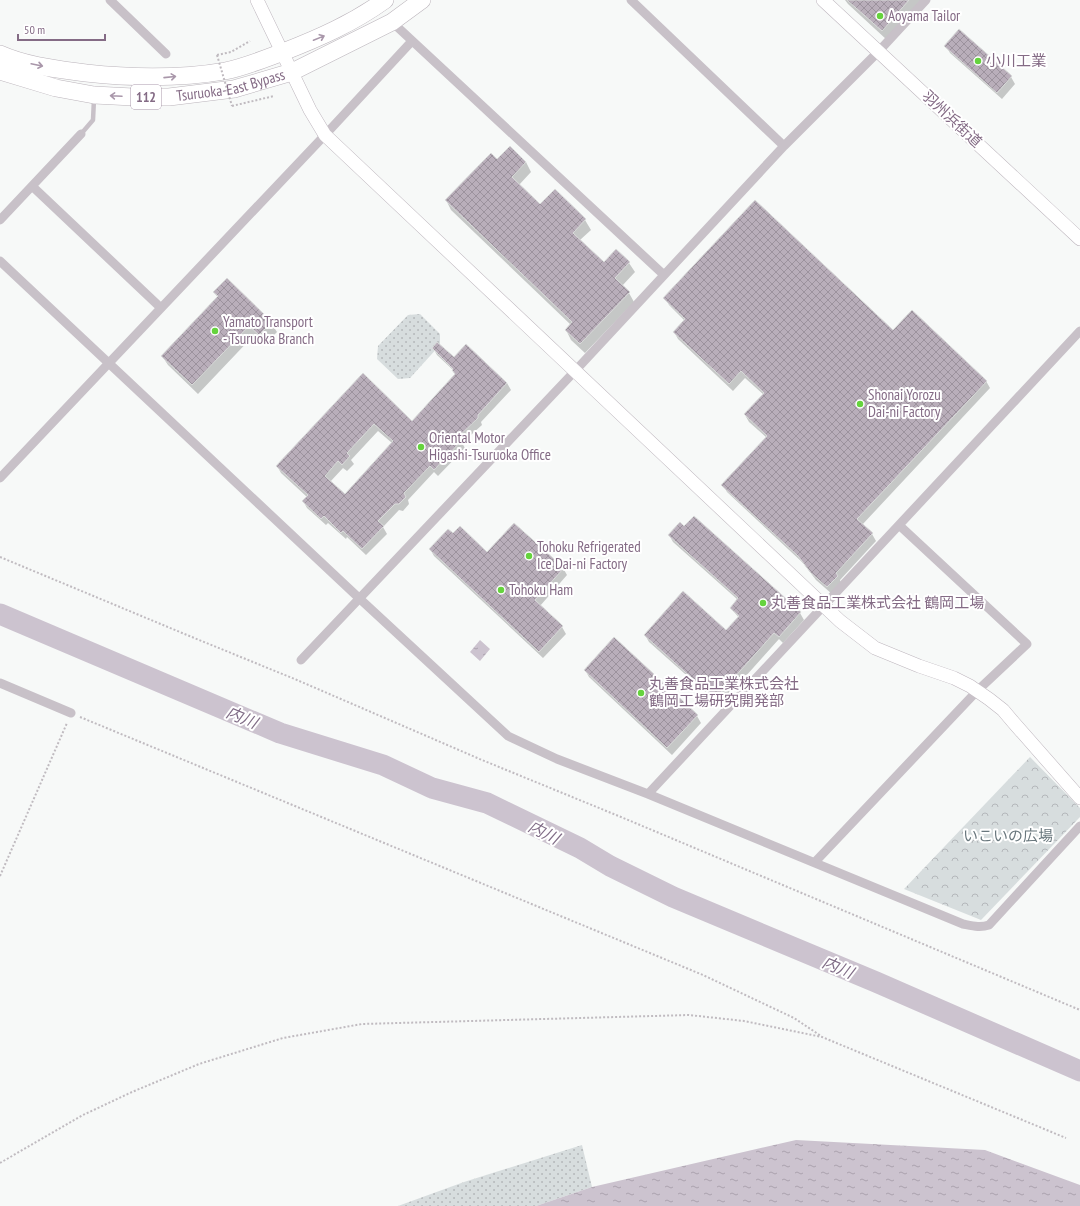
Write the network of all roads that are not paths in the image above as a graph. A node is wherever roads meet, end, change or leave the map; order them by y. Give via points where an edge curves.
1 (110, 0) edge
2 (257, 0) edge
3 (385, 0) edge
4 (422, 0) edge
5 (631, 0) edge
6 (823, 0) edge
7 (926, 0) edge
8 (392, 22) junction
9 (412, 41) junction
10 (878, 51) junction
11 (283, 52) junction
12 (0, 54) edge
13 (166, 54) dead end
14 (0, 71) edge
15 (292, 72) junction
16 (94, 95) junction
17 (82, 134) joint
18 (325, 135) junction
19 (784, 146) junction
20 (32, 186) junction
21 (0, 220) edge
22 (1080, 239) edge
23 (0, 261) edge
24 (664, 275) junction
25 (161, 308) junction
26 (1080, 331) edge
27 (108, 363) junction
28 (575, 371) junction
29 (0, 478) edge
30 (898, 525) junction
31 (360, 599) junction
32 (823, 605) junction
33 (301, 660) dead end
34 (0, 683) edge
35 (977, 691) junction
36 (71, 713) road end
37 (648, 794) junction
38 (1080, 798) edge
39 (1080, 826) edge
40 (815, 862) junction

1 - 13 street
2 - 11 street
11 -> 3 highway, Tsuruoka-East Bypass / 112 via 324,36
4 - 8 highway, Tsuruoka-East Bypass / 112
5 - 19 street
6 - 10 street, 羽州浜街道
7 - 10 street
8 - 9 street
8 - 15 highway, Tsuruoka-East Bypass / 112
9 - 18 street
9 - 24 street
10 - 19 street
10 - 22 street, 羽州浜街道
12 -> 11 highway, Tsuruoka-East Bypass / 112 via 58,69 103,75 163,77 225,71
11 - 15 street
14 - 16 highway, Tsuruoka-East Bypass / 112 via 56,88
15 -> 16 highway, Tsuruoka-East Bypass / 112 via 234,89 169,97
15 - 18 street
16 - 17 lane via 93,120
17 - 20 street
18 - 25 street
18 - 28 street
19 - 24 street
20 - 21 street
20 - 25 street
23 - 27 street
24 - 28 street
25 - 27 street
26 - 30 street
27 - 29 street
27 - 31 street
28 - 31 street
28 - 32 street
30 - 32 street
30 - 35 street via 1027,644
31 - 33 street
31 - 37 street via 508,736 557,759
32 - 35 street via 875,648 954,678
32 - 37 street
34 - 36 street
35 - 38 street via 1003,710
35 - 40 street
37 - 40 street
39 - 40 street via 989,925 983,927 963,924

